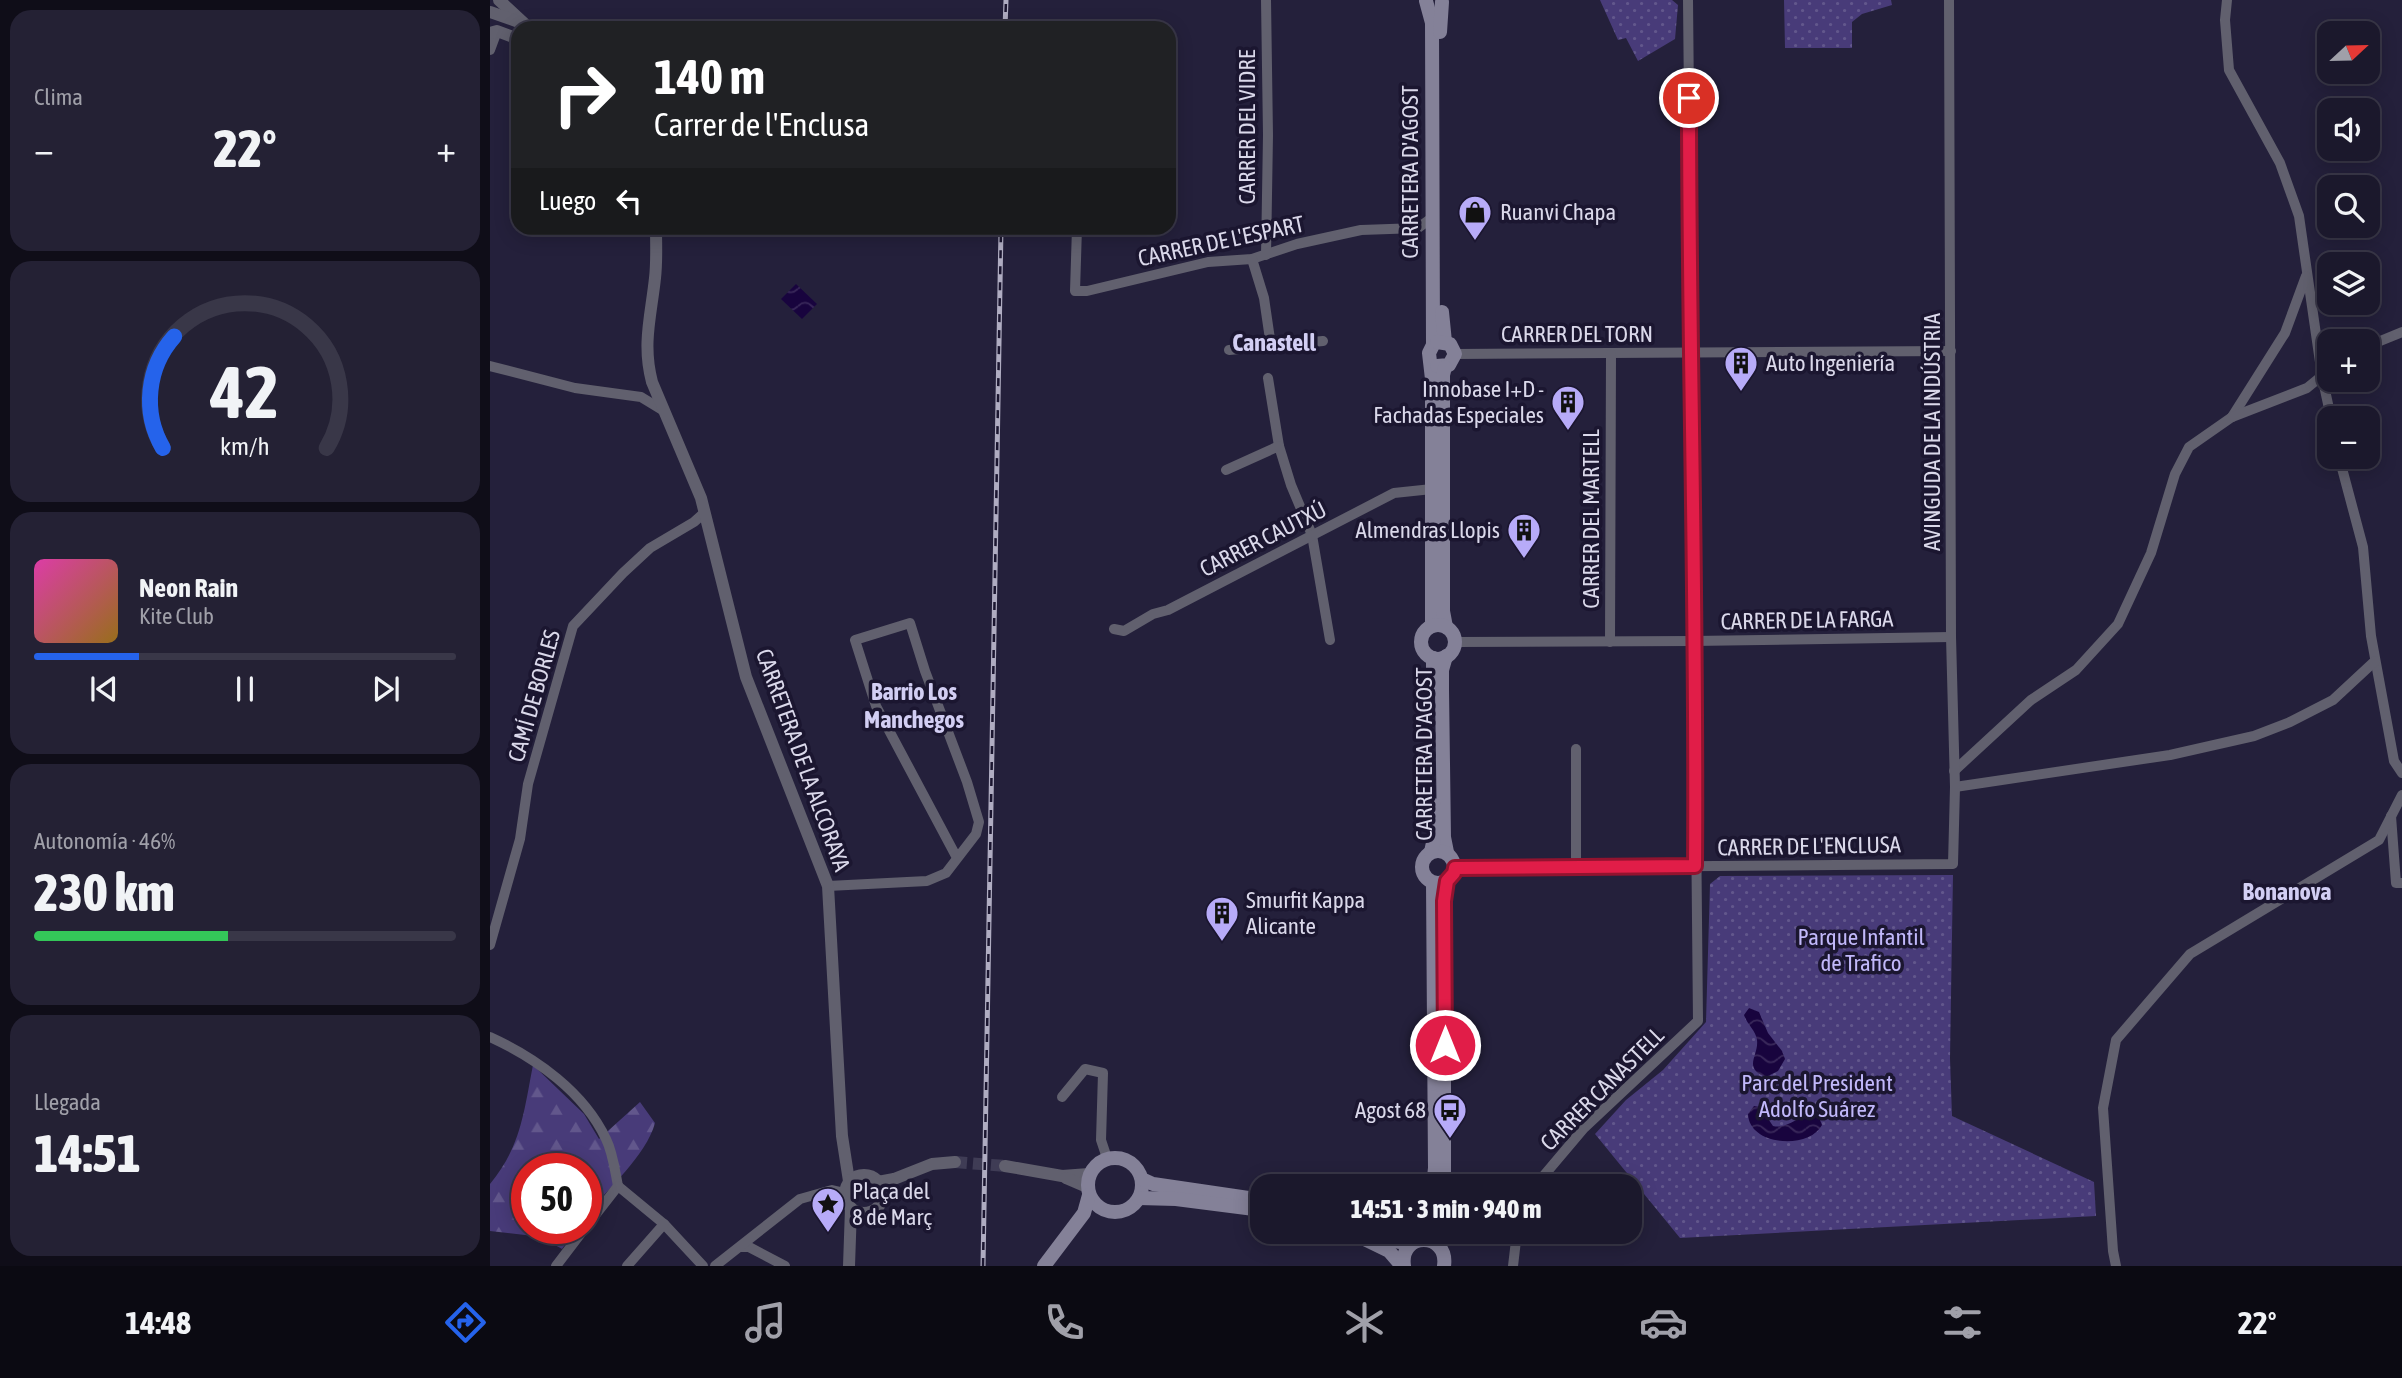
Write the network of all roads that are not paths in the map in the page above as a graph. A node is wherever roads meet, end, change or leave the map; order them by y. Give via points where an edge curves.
1 (499, 0) edge
2 (1266, 0) edge
3 (1426, 0) edge
4 (1689, 0) edge
5 (1949, 0) edge
6 (2227, 0) edge
7 (1444, 1) edge
8 (490, 12) edge
9 (512, 21) edge
10 (521, 21) edge
11 (494, 32) edge
12 (511, 37) edge
13 (490, 50) edge
14 (1433, 217) junction
15 (1418, 228) junction
16 (656, 235) edge
17 (1077, 235) edge
18 (1433, 240) junction
19 (1266, 255) junction
20 (1252, 259) junction
21 (2306, 275) junction
22 (2317, 329) edge
23 (2402, 331) edge
24 (1323, 341) dead end
25 (2380, 341) edge
26 (1439, 343) junction
27 (1271, 346) junction
28 (1229, 350) dead end
29 (1951, 351) junction
30 (1692, 352) junction
31 (1455, 354) junction
32 (1611, 354) junction
33 (1438, 365) junction
34 (490, 366) edge
35 (1268, 378) dead end
36 (2317, 380) edge
37 (665, 411) junction
38 (2232, 418) junction
39 (1279, 446) junction
40 (2342, 469) edge
41 (1226, 470) dead end
42 (1432, 489) junction
43 (704, 513) junction
44 (1312, 535) junction
45 (1439, 627) junction
46 (1114, 629) dead end
47 (1951, 637) junction
48 (1330, 640) dead end
49 (1693, 641) junction
50 (1455, 642) junction
51 (1610, 642) junction
52 (1439, 657) junction
53 (2375, 661) junction
54 (1576, 749) dead end
55 (1954, 771) junction
56 (2402, 773) edge
57 (1955, 787) junction
58 (2402, 795) edge
59 (2391, 815) junction
60 (1430, 852) junction
61 (1447, 852) junction
62 (957, 858) junction
63 (1953, 864) joint
64 (1695, 866) junction
65 (1576, 867) junction
66 (1455, 868) junction
67 (1440, 882) junction
68 (2402, 883) edge
69 (828, 886) junction
70 (490, 945) edge
71 (490, 1037) edge
72 (1062, 1097) dead end
73 (846, 1154) junction
74 (1107, 1158) junction
75 (955, 1162) tunnel mouth
76 (1005, 1166) tunnel mouth
77 (1435, 1174) edge
78 (1444, 1174) edge
79 (1545, 1174) edge
80 (862, 1175) junction
81 (1142, 1179) junction
82 (1088, 1185) junction
83 (618, 1186) junction
84 (847, 1187) junction
85 (880, 1187) junction
86 (1139, 1198) junction
87 (1250, 1198) edge
88 (602, 1206) edge
89 (1250, 1208) edge
90 (856, 1210) junction
91 (1111, 1212) junction
92 (664, 1224) junction
93 (573, 1244) edge
94 (1375, 1244) edge
95 (1414, 1244) edge
96 (1441, 1244) edge
97 (1516, 1244) edge
98 (740, 1247) junction
99 (556, 1266) edge
100 (627, 1266) edge
101 (703, 1266) edge
102 (715, 1266) edge
103 (785, 1266) edge
104 (849, 1266) edge
105 (1044, 1266) edge
106 (1056, 1266) edge
107 (1403, 1266) edge
108 (1444, 1266) edge
109 (1513, 1266) edge
110 (2116, 1266) edge

1 - 10 street
2 - 19 street, CARRER DEL VIDRE
3 - 7 main road via 1434,4
3 - 14 main road, CARRETERA D'AGOST via 1432,23
4 - 30 street
5 - 29 street, AVINGUDA DE LA INDÚSTRIA
6 - 21 street via 2229,70 2280,163 2299,216
7 - 26 main road, CARRETERA D'AGOST via 1439,22
8 - 9 street
11 - 12 street
11 - 13 street
14 - 15 street
14 - 18 main road, CARRETERA D'AGOST
15 - 18 street
15 - 19 street, CARRER DE L'ESPART via 1361,230
16 - 37 street, CARRETERA DE LA ALCORAYA via 646,351 652,382
17 - 20 street, CARRER DE L'ESPART via 1075,291 1098,290 1208,262
18 - 26 main road, CARRETERA D'AGOST
19 - 20 street, CARRER DE L'ESPART
20 - 27 street
21 - 22 street
21 - 38 street via 2284,332
23 - 25 street
24 - 27 street
26 - 31 main road via 1450,344
26 - 33 main road via 1429,353
27 - 28 street
29 - 30 street, CARRER DEL TORN
29 - 47 street, AVINGUDA DE LA INDÚSTRIA
30 - 32 street, CARRER DEL TORN
30 - 49 street
31 - 32 street, CARRER DEL TORN
31 - 33 main road via 1452,362
32 - 51 street, CARRER DEL MARTELL
33 - 42 main road
33 - 45 main road via 1443,375 1443,611
34 - 37 street via 575,388 641,397
35 - 39 street
36 - 38 street
37 - 43 street, CARRETERA DE LA ALCORAYA
38 - 55 street via 2189,447 2175,474 2151,553 2118,624 2076,670 2031,700
39 - 41 street
39 - 44 street
40 - 53 street via 2363,547
42 - 44 street, CARRER CAUTXÚ via 1394,493
42 - 45 main road
43 - 69 street, CARRETERA DE LA ALCORAYA via 746,677
43 - 70 street, CAMÍ DE BORLES via 650,548 573,626 528,785 520,839
44 - 46 street, CARRER CAUTXÚ via 1124,631
44 - 48 street
45 - 50 main road via 1452,633
45 - 52 main road via 1424,632 1421,642 1424,652
47 - 49 street, CARRER DE LA FARGA
47 - 55 street, AVINGUDA DE LA INDÚSTRIA
49 - 51 street, CARRER DE LA FARGA
49 - 64 street
50 - 51 street, CARRER DE LA FARGA
50 - 52 main road via 1454,648
52 - 60 main road, CARRETERA D'AGOST
52 - 61 main road, CARRETERA D'AGOST
53 - 56 street via 2394,761
53 - 57 street via 2333,700 2254,736 2170,755
54 - 65 street
55 - 57 street, AVINGUDA DE LA INDÚSTRIA
57 - 63 street, AVINGUDA DE LA INDÚSTRIA
58 - 59 street
59 - 68 street via 2396,883
59 - 110 street via 2379,841 2190,954 2116,1040 2103,1108
60 - 61 main road
60 - 67 main road via 1423,860 1424,876
61 - 66 main road
62 - 62 street via 876,706 855,640 910,623 979,822 976,834
62 - 69 street via 946,873 927,881
63 - 64 street, CARRER DE L'ENCLUSA
64 - 65 street, CARRER DE L'ENCLUSA
64 - 79 street, CARRER CANASTELL via 1698,1021 1584,1128
65 - 66 street, CARRER DE L'ENCLUSA
66 - 67 main road
67 - 77 main road
67 - 78 main road via 1444,901
69 - 73 street, CARRETERA DE LA ALCORAYA
71 - 83 street via 559,1079 586,1110 606,1139
72 - 74 street via 1085,1069 1103,1073 1101,1140
73 - 80 street, CARRETERA DE LA ALCORAYA
73 - 84 street, CARRETERA DE LA ALCORAYA
74 - 81 main road via 1130,1162
74 - 82 main road via 1096,1164
75 - 85 street via 932,1164
76 - 82 street
80 - 84 street
80 - 85 street via 873,1177
81 - 86 main road
81 - 87 main road
82 - 91 main road via 1096,1206
82 - 105 main road via 1084,1213
83 - 88 street
83 - 92 street
84 - 90 street via 847,1202
84 - 98 street via 800,1199
85 - 90 street via 878,1206 872,1211
86 - 89 main road
86 - 91 main road via 1124,1211
90 - 104 street
91 - 106 main road via 1092,1219
92 - 100 street
92 - 101 street
93 - 99 street
94 - 107 main road
95 - 107 main road via 1404,1256
96 - 108 main road
97 - 109 street
98 - 102 street
98 - 103 street via 749,1247

